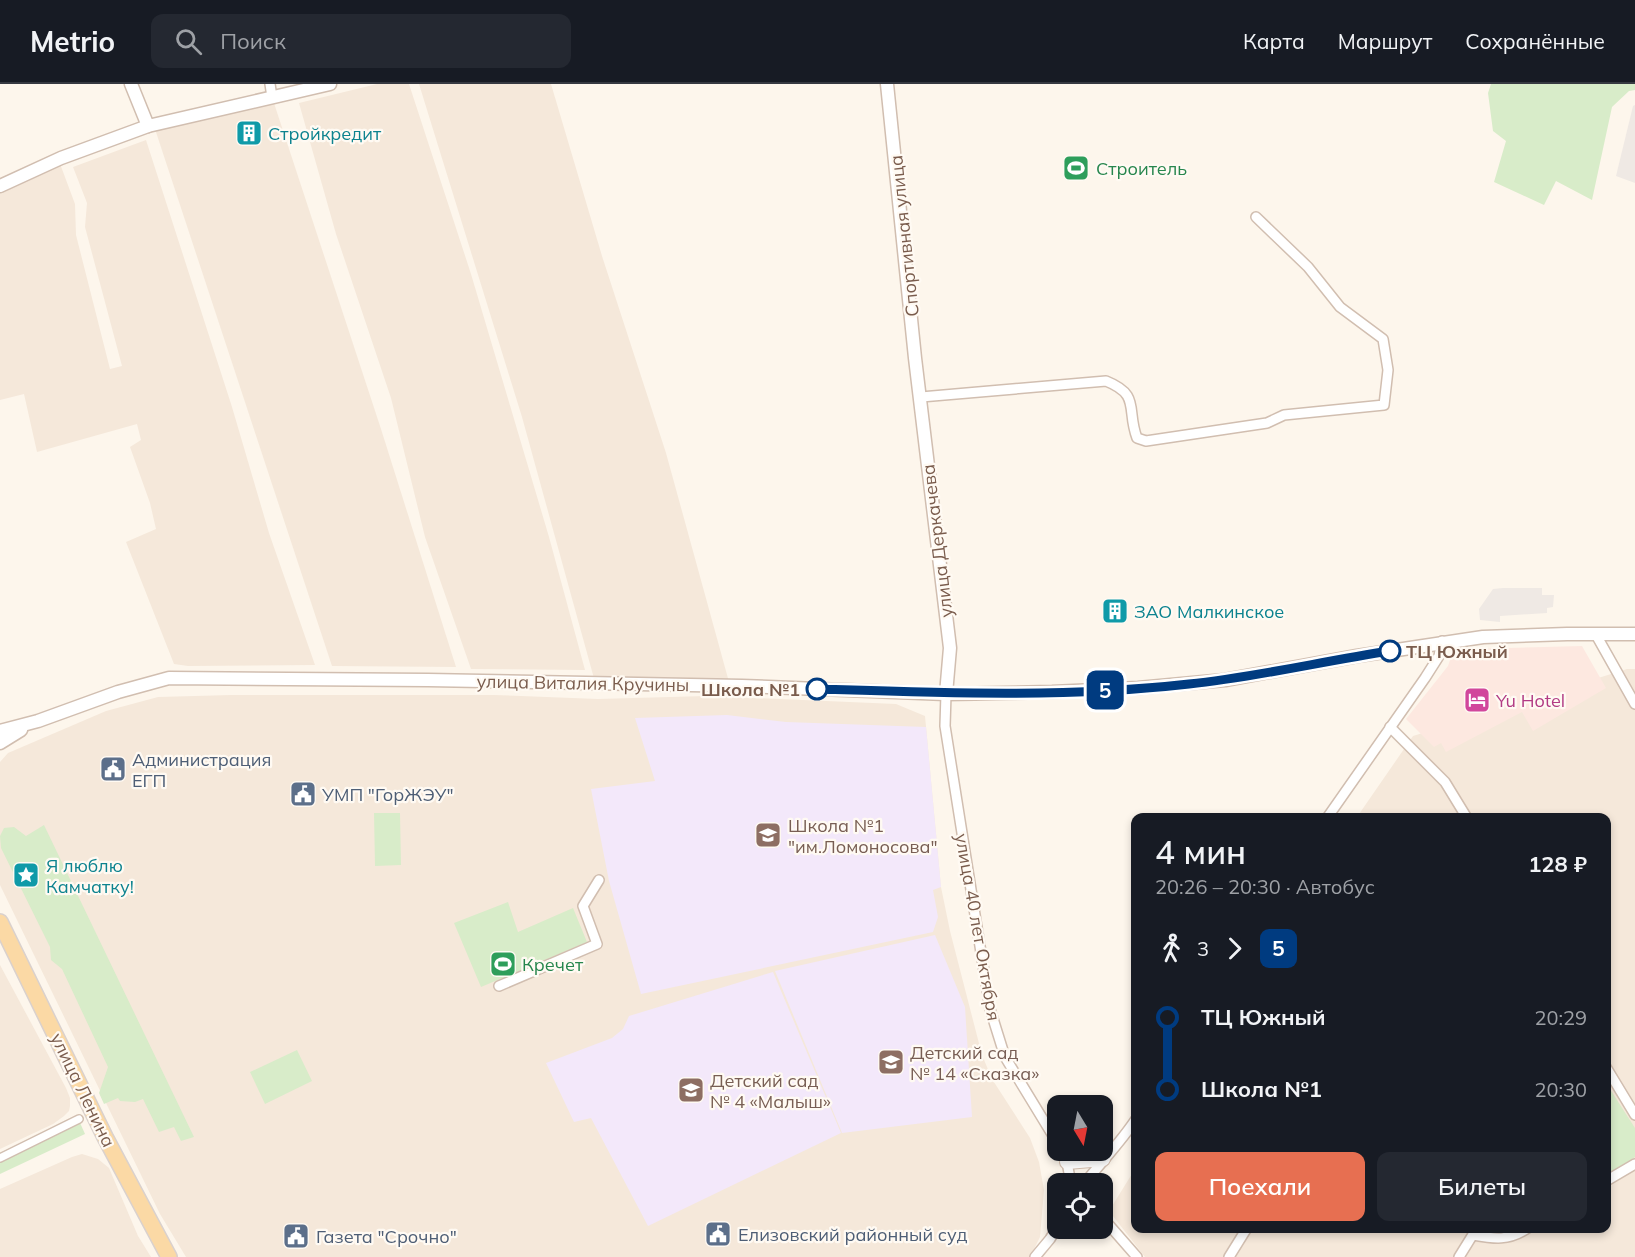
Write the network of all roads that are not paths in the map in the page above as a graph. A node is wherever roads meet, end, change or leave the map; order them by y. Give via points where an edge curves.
1 (131, 84) edge
2 (330, 84) edge
3 (887, 84) edge
4 (271, 90) edge
5 (148, 126) junction
6 (0, 186) edge
7 (1256, 217) dead end
8 (920, 392) junction
9 (1595, 633) junction
10 (1635, 634) edge
11 (1442, 642) junction
12 (946, 694) junction
13 (1635, 705) edge
14 (38, 721) junction
15 (1390, 727) junction
16 (0, 731) edge
17 (0, 743) edge
18 (1330, 813) edge
19 (1464, 813) edge
20 (599, 880) dead end
21 (0, 922) edge
22 (499, 986) dead end
23 (1611, 1075) edge
24 (1635, 1115) edge
25 (79, 1119) dead end
26 (1047, 1126) edge
27 (1131, 1127) edge
28 (1113, 1150) edge
29 (0, 1158) edge
30 (1101, 1161) edge
31 (1635, 1164) edge
32 (1092, 1173) edge
33 (1611, 1178) edge
34 (1113, 1230) edge
35 (1244, 1233) edge
36 (1474, 1233) edge
37 (1479, 1233) edge
38 (1520, 1233) edge
39 (1050, 1239) edge
40 (169, 1257) edge
41 (1035, 1257) edge
42 (1137, 1257) edge
43 (1229, 1257) edge
44 (1459, 1257) edge

1 - 5 street
2 - 4 street
3 - 8 street, Спортивная улица
4 - 5 street
5 - 6 street via 61,158
7 - 8 street via 1308,267 1340,307 1383,339 1388,370 1384,405 1284,415 1267,423 1146,441 1137,438 1127,392 1106,381
8 - 12 street, улица Деркачева via 950,648
9 - 10 street, улица Виталия Кручины
9 - 11 street, улица Виталия Кручины
9 - 13 street
11 - 12 street, улица Виталия Кручины via 1188,685
11 - 15 street via 1439,656
12 - 14 street, улица Виталия Кручины via 742,686 169,678
12 - 26 street, улица 40 лет Октября via 945,726 990,1009 1005,1057
14 - 16 street, улица Виталия Кручины
14 - 17 street, улица Виталия Кручины
15 - 18 street
15 - 19 street via 1445,782
20 - 22 street via 584,906 597,944
21 - 40 main road, улица Ленина via 105,1137
23 - 24 street
25 - 29 street
27 - 28 street
30 - 32 street
31 - 33 street
34 - 42 street
35 - 43 street
36 - 44 street
37 - 38 street via 1500,1239
39 - 41 street

